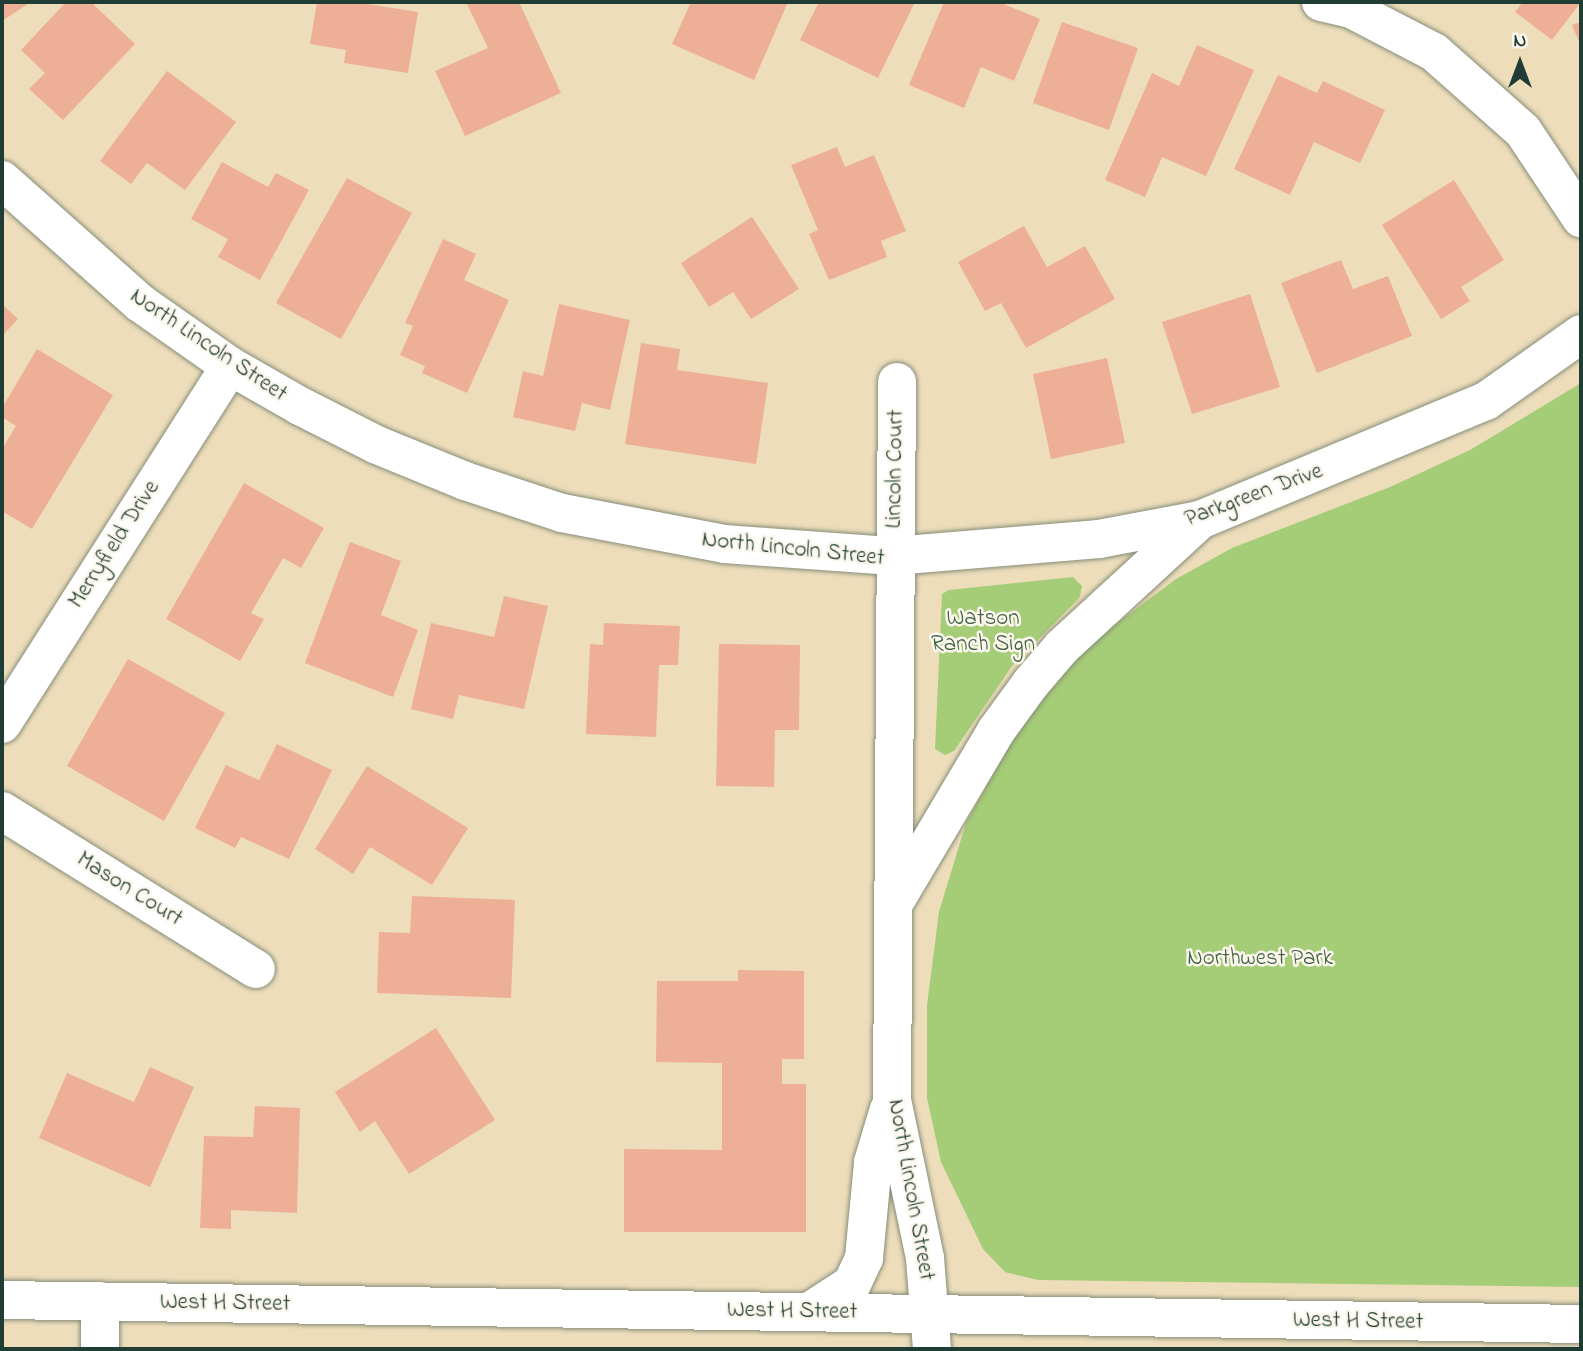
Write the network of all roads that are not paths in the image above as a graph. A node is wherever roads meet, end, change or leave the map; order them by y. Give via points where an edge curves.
1 (1321, 2) edge
2 (2, 180) edge
3 (1581, 218) edge
4 (1581, 334) edge
5 (229, 366) junction
6 (897, 382) dead end
7 (1200, 520) junction
8 (893, 556) junction
9 (2, 724) edge
10 (2, 811) edge
11 (894, 903) junction
12 (256, 968) dead end
13 (892, 1100) junction
14 (2, 1300) edge
15 (100, 1301) junction
16 (809, 1312) junction
17 (1581, 1324) edge
18 (932, 1332) edge
19 (1452, 1336) edge
20 (100, 1349) edge

1 - 3 street via 1352,9 1434,52 1523,131
2 - 5 street, North Lincoln Street via 95,266
4 - 7 street, Parkgreen Drive via 1486,401
5 - 8 street, North Lincoln Street via 377,445 562,513 724,544
5 - 9 street, Merryfield Drive
6 - 8 street, Lincoln Court
7 - 8 street, Parkgreen Drive via 1099,539
7 - 11 street via 1062,647 1031,683 996,731
8 - 11 street, North Lincoln Street
10 - 12 street, Mason Court
11 - 13 street, North Lincoln Street
13 - 16 street via 873,1162 864,1258 852,1284
13 - 18 street, North Lincoln Street via 925,1258
14 - 15 street, West H Street
15 - 16 street, West H Street
15 - 20 street
16 - 18 street, West H Street
17 - 19 street, West H Street
18 - 19 street, West H Street

